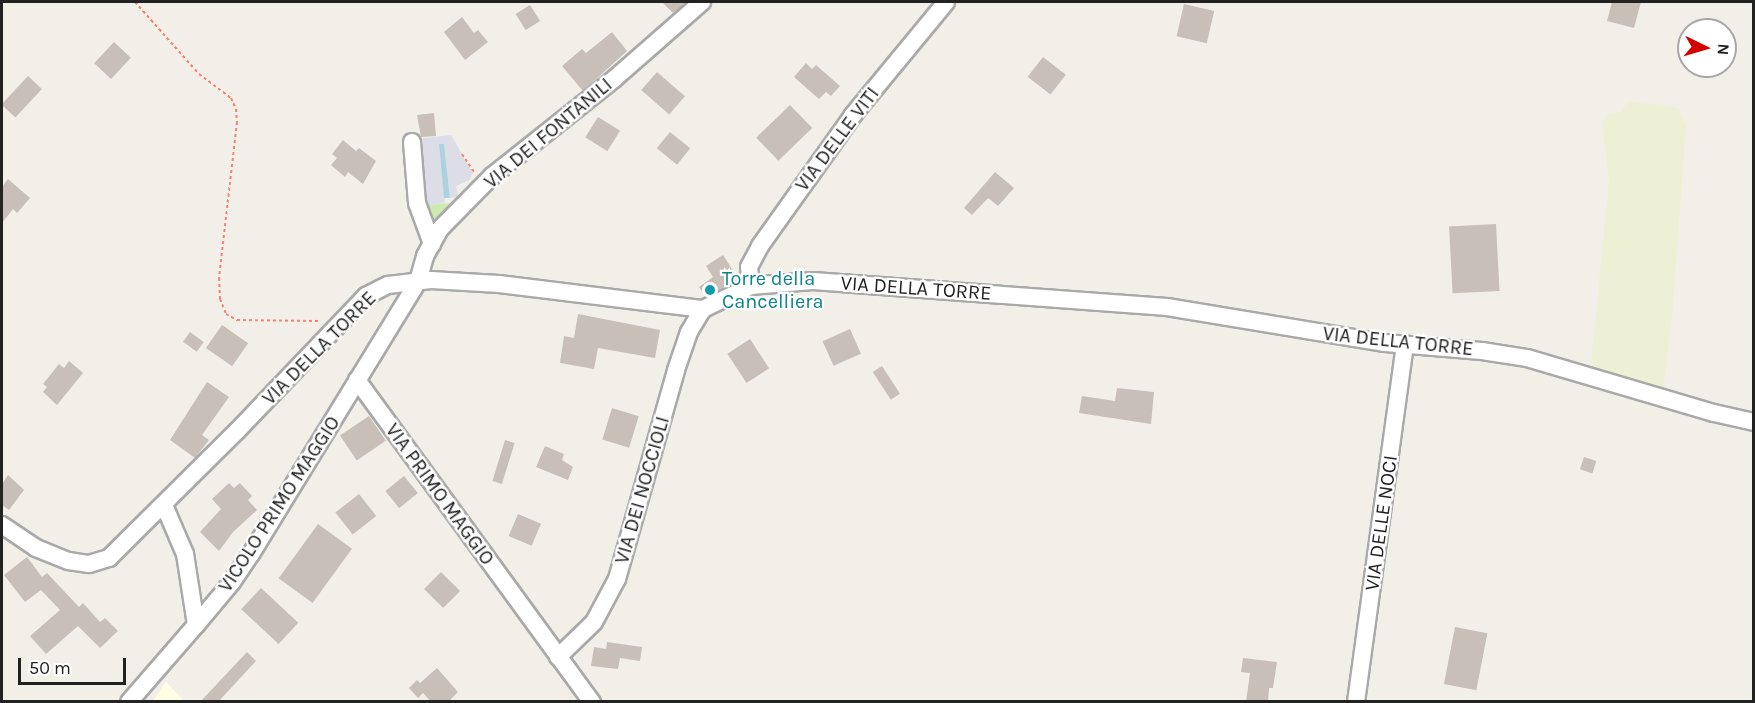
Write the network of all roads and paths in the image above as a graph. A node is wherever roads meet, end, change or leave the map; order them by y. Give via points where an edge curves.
1 (135, 2) edge
2 (702, 2) edge
3 (945, 2) edge
4 (412, 142) dead end
5 (462, 154) dead end
6 (483, 185) junction
7 (432, 244) junction
8 (418, 281) junction
9 (751, 286) junction
10 (703, 309) junction
11 (340, 322) junction
12 (1405, 344) junction
13 (357, 380) junction
14 (1754, 422) edge
15 (164, 505) junction
16 (2, 525) edge
17 (195, 625) junction
18 (558, 657) junction
19 (129, 702) edge
20 (592, 702) edge
21 (1356, 702) edge

1 - 11 path via 199,74 235,105 237,122 219,278 220,299 226,314 237,320
2 - 6 street, VIA DEI FONTANILI
3 - 9 street, VIA DELLE VITI via 853,115 759,246 748,267
4 - 7 street via 417,203
5 - 6 path
6 - 7 street, VIA DEI FONTANILI via 447,220
7 - 8 street, VIA DEI FONTANILI
8 - 10 street, VIA DELLA TORRE via 499,284
8 - 11 street, VIA DELLA TORRE via 377,289
8 - 13 street
9 - 10 street, VIA DELLA TORRE
9 - 12 street, VIA DELLA TORRE via 840,282 1104,300
10 - 18 street, VIA DEI NOCCIOLI via 689,332 676,370 617,579 594,622
11 - 15 street, VIA DELLA TORRE
12 - 14 street, VIA DELLA TORRE via 1527,358
12 - 21 street, VIA DELLE NOCI
13 - 17 street, VICOLO PRIMO MAGGIO via 248,559
13 - 18 street, VIA PRIMO MAGGIO
15 - 16 street, VIA DELLA TORRE via 117,552 94,564 50,554
15 - 17 street via 185,554
17 - 19 street, VICOLO PRIMO MAGGIO
18 - 20 street, VIA PRIMO MAGGIO

